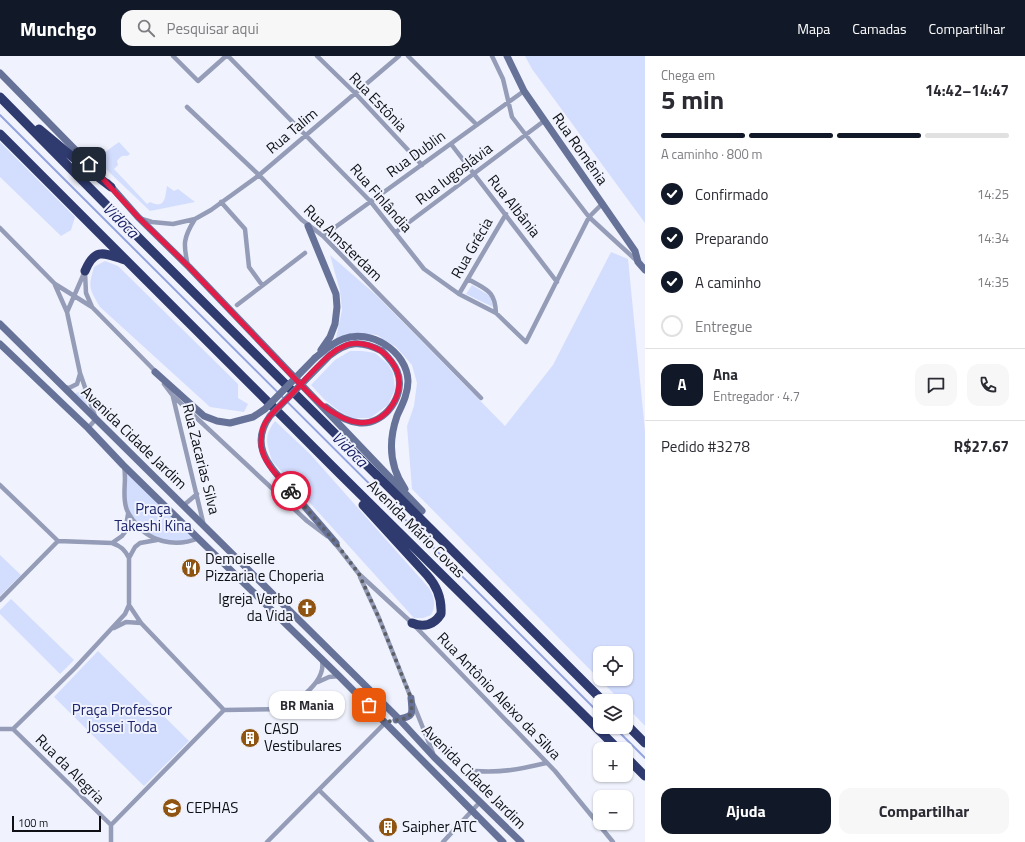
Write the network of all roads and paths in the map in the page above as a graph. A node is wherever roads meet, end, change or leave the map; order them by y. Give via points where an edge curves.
1 (173, 56) edge
2 (227, 56) edge
3 (317, 56) edge
4 (400, 56) edge
5 (408, 56) edge
6 (492, 56) edge
7 (507, 56) edge
8 (0, 73) edge
9 (524, 91) junction
10 (355, 93) junction
11 (0, 96) edge
12 (508, 102) junction
13 (187, 107) dead end
14 (544, 121) junction
15 (477, 125) junction
16 (0, 134) edge
17 (305, 135) junction
18 (525, 135) junction
19 (451, 144) junction
20 (422, 165) junction
21 (474, 174) junction
22 (259, 175) junction
23 (112, 187) junction
24 (221, 202) junction
25 (371, 202) junction
26 (602, 203) junction
27 (506, 214) junction
28 (138, 217) junction
29 (589, 217) junction
30 (195, 219) junction
31 (308, 226) junction
32 (0, 228) edge
33 (396, 232) junction
34 (323, 236) junction
35 (305, 253) dead end
36 (126, 261) junction
37 (638, 262) junction
38 (189, 267) junction
39 (645, 270) edge
40 (85, 271) junction
41 (468, 279) junction
42 (557, 282) junction
43 (55, 284) junction
44 (262, 285) junction
45 (460, 294) junction
46 (74, 296) junction
47 (237, 305) dead end
48 (92, 307) junction
49 (67, 312) junction
50 (496, 313) junction
51 (0, 324) edge
52 (526, 342) joint
53 (0, 344) edge
54 (3, 350) edge
55 (315, 358) junction
56 (156, 372) junction
57 (80, 373) junction
58 (63, 387) junction
59 (310, 395) junction
60 (173, 396) junction
61 (481, 398) dead end
62 (96, 419) junction
63 (88, 428) junction
64 (123, 465) junction
65 (340, 474) junction
66 (0, 484) edge
67 (197, 494) junction
68 (184, 505) junction
69 (422, 511) junction
70 (128, 514) junction
71 (205, 527) junction
72 (199, 538) junction
73 (58, 540) junction
74 (157, 540) junction
75 (112, 543) junction
76 (336, 543) junction
77 (459, 556) junction
78 (129, 558) junction
79 (359, 574) junction
80 (0, 600) edge
81 (129, 605) junction
82 (141, 623) junction
83 (412, 623) junction
84 (111, 630) junction
85 (321, 659) junction
86 (339, 676) junction
87 (316, 682) junction
88 (596, 694) edge
89 (411, 698) junction
90 (224, 710) junction
91 (398, 719) junction
92 (386, 722) junction
93 (0, 729) edge
94 (13, 729) junction
95 (633, 731) edge
96 (611, 742) edge
97 (645, 743) edge
98 (434, 757) junction
99 (546, 763) junction
100 (633, 764) edge
101 (475, 771) dead end
102 (645, 776) edge
103 (319, 790) junction
104 (480, 802) junction
105 (472, 811) junction
106 (111, 825) junction
107 (111, 842) edge
108 (267, 842) edge
109 (372, 842) edge
110 (443, 842) edge
111 (503, 842) edge
112 (521, 842) edge
113 (613, 842) edge

1 - 2 street via 198,81
2 - 17 street, Rua Finlândia
3 - 10 street, Rua Estônia
4 - 10 street, Rua Talim
5 - 15 street
6 - 12 street via 503,78
7 - 9 main road, Rua Romênia
8 - 23 main road
9 - 12 street, Rua Dublin
9 - 14 main road, Rua Romênia
10 - 17 street, Rua Talim
10 - 20 street, Rua Estônia
11 - 23 highway
11 - 77 highway, Avenida Mário Covas
12 - 15 street, Rua Dublin
12 - 18 street via 512,117
13 - 22 street, Rua Amsterdam
14 - 18 street, Rua Iugoslávia
14 - 26 main road, Rua Romênia
15 - 19 street, Rua Dublin
16 - 36 highway, Avenida Mário Covas
17 - 22 street, Rua Talim
17 - 25 street, Rua Finlândia
18 - 21 street, Rua Iugoslávia
18 - 29 street
19 - 20 street, Rua Dublin
19 - 21 street, Rua Albânia
20 - 25 street, Rua Dublin
21 - 27 street, Rua Albânia
21 - 33 street, Rua Iugoslávia
22 - 24 street, Rua Talim
22 - 31 street, Rua Amsterdam
23 - 28 main road
24 - 30 street, Rua Talim
24 - 44 street via 245,229 249,267
25 - 33 street, Rua Finlândia
25 - 34 street, Rua Dublin
26 - 29 street, Rua Romênia
26 - 37 main road via 635,251
27 - 41 street, Rua Grécia
27 - 42 street, Rua Albânia
28 - 30 street, Rua Talim via 152,222 173,224
28 - 38 main road
29 - 37 street
29 - 42 street, Rua Romênia
30 - 38 street via 187,233 184,250
31 - 34 street, Rua Amsterdam
31 - 55 main road via 336,294 337,307 330,337
32 - 43 street
33 - 45 street, Rua Finlândia via 424,269
34 - 61 street, Rua Amsterdam
35 - 44 street
36 - 40 highway via 98,254 93,256
36 - 65 highway, Avenida Mário Covas
37 - 39 main road
38 - 59 main road
40 - 46 street
40 - 48 street via 86,293
41 - 45 street, Rua Grécia
41 - 50 street via 492,294
42 - 52 street, Rua Romênia
43 - 46 street
43 - 49 street
44 - 47 street
45 - 50 street, Rua Finlândia
46 - 48 street
46 - 49 street
48 - 56 street
49 - 57 street
50 - 52 street, Rua Finlândia
51 - 58 main road, Avenida Cidade Jardim
53 - 54 main road, Avenida Cidade Jardim
54 - 63 main road, Avenida Cidade Jardim
55 - 56 main road, bridge via 265,409 253,417 230,423 204,416
55 - 69 main road via 344,338 358,337 380,341 398,356 408,380 406,397 392,431 392,462 399,480
56 - 60 street
57 - 58 street via 77,384 69,388
57 - 62 street
58 - 62 main road, Avenida Cidade Jardim
59 - 69 main road
59 - 76 main road, bridge via 346,420 370,422 383,416 397,397 398,372 382,351 371,346 348,344 329,356 264,425 261,440 267,463
60 - 67 street, Rua Zacarias Silva
60 - 76 street via 308,521
62 - 63 street
62 - 68 main road, Avenida Cidade Jardim
63 - 64 main road, Avenida Cidade Jardim
64 - 70 street via 124,499
64 - 72 main road, Avenida Cidade Jardim
65 - 83 highway via 360,502 436,587 442,607 438,619 422,626
65 - 96 highway, Avenida Mário Covas
66 - 73 street
67 - 68 street
67 - 71 street, Rua Zacarias Silva
68 - 71 main road, Avenida Cidade Jardim
69 - 77 highway
70 - 74 street via 142,530
70 - 75 street via 125,532
71 - 91 main road, Avenida Cidade Jardim
72 - 74 street via 183,543
72 - 85 main road, Avenida Cidade Jardim
73 - 75 street
73 - 80 street
74 - 78 street via 135,546
75 - 78 street via 123,549
76 - 79 street
77 - 88 highway, Avenida Mário Covas
78 - 81 street
79 - 83 street, Rua Antônio Aleixo da Silva
79 - 89 street
81 - 82 street
81 - 84 street
82 - 84 street via 126,622
82 - 90 street
83 - 99 street, Rua Antônio Aleixo da Silva
84 - 94 street
85 - 86 main road, Avenida Cidade Jardim
85 - 87 street via 322,672
86 - 87 street
86 - 92 main road, Avenida Cidade Jardim
87 - 90 street via 290,708
89 - 91 main road via 410,716
89 - 98 street
90 - 106 street
91 - 92 main road
91 - 98 main road, Avenida Cidade Jardim
92 - 103 street
92 - 105 main road, Avenida Cidade Jardim
93 - 94 street
94 - 106 street, Rua da Alegria
95 - 97 highway
98 - 104 main road, Avenida Cidade Jardim
99 - 101 street via 514,771
99 - 113 street, Rua Antônio Aleixo da Silva
100 - 102 highway
103 - 108 street
103 - 109 street
104 - 105 street
104 - 112 main road, Avenida Cidade Jardim
105 - 110 street
105 - 111 main road, Avenida Cidade Jardim
106 - 107 street

